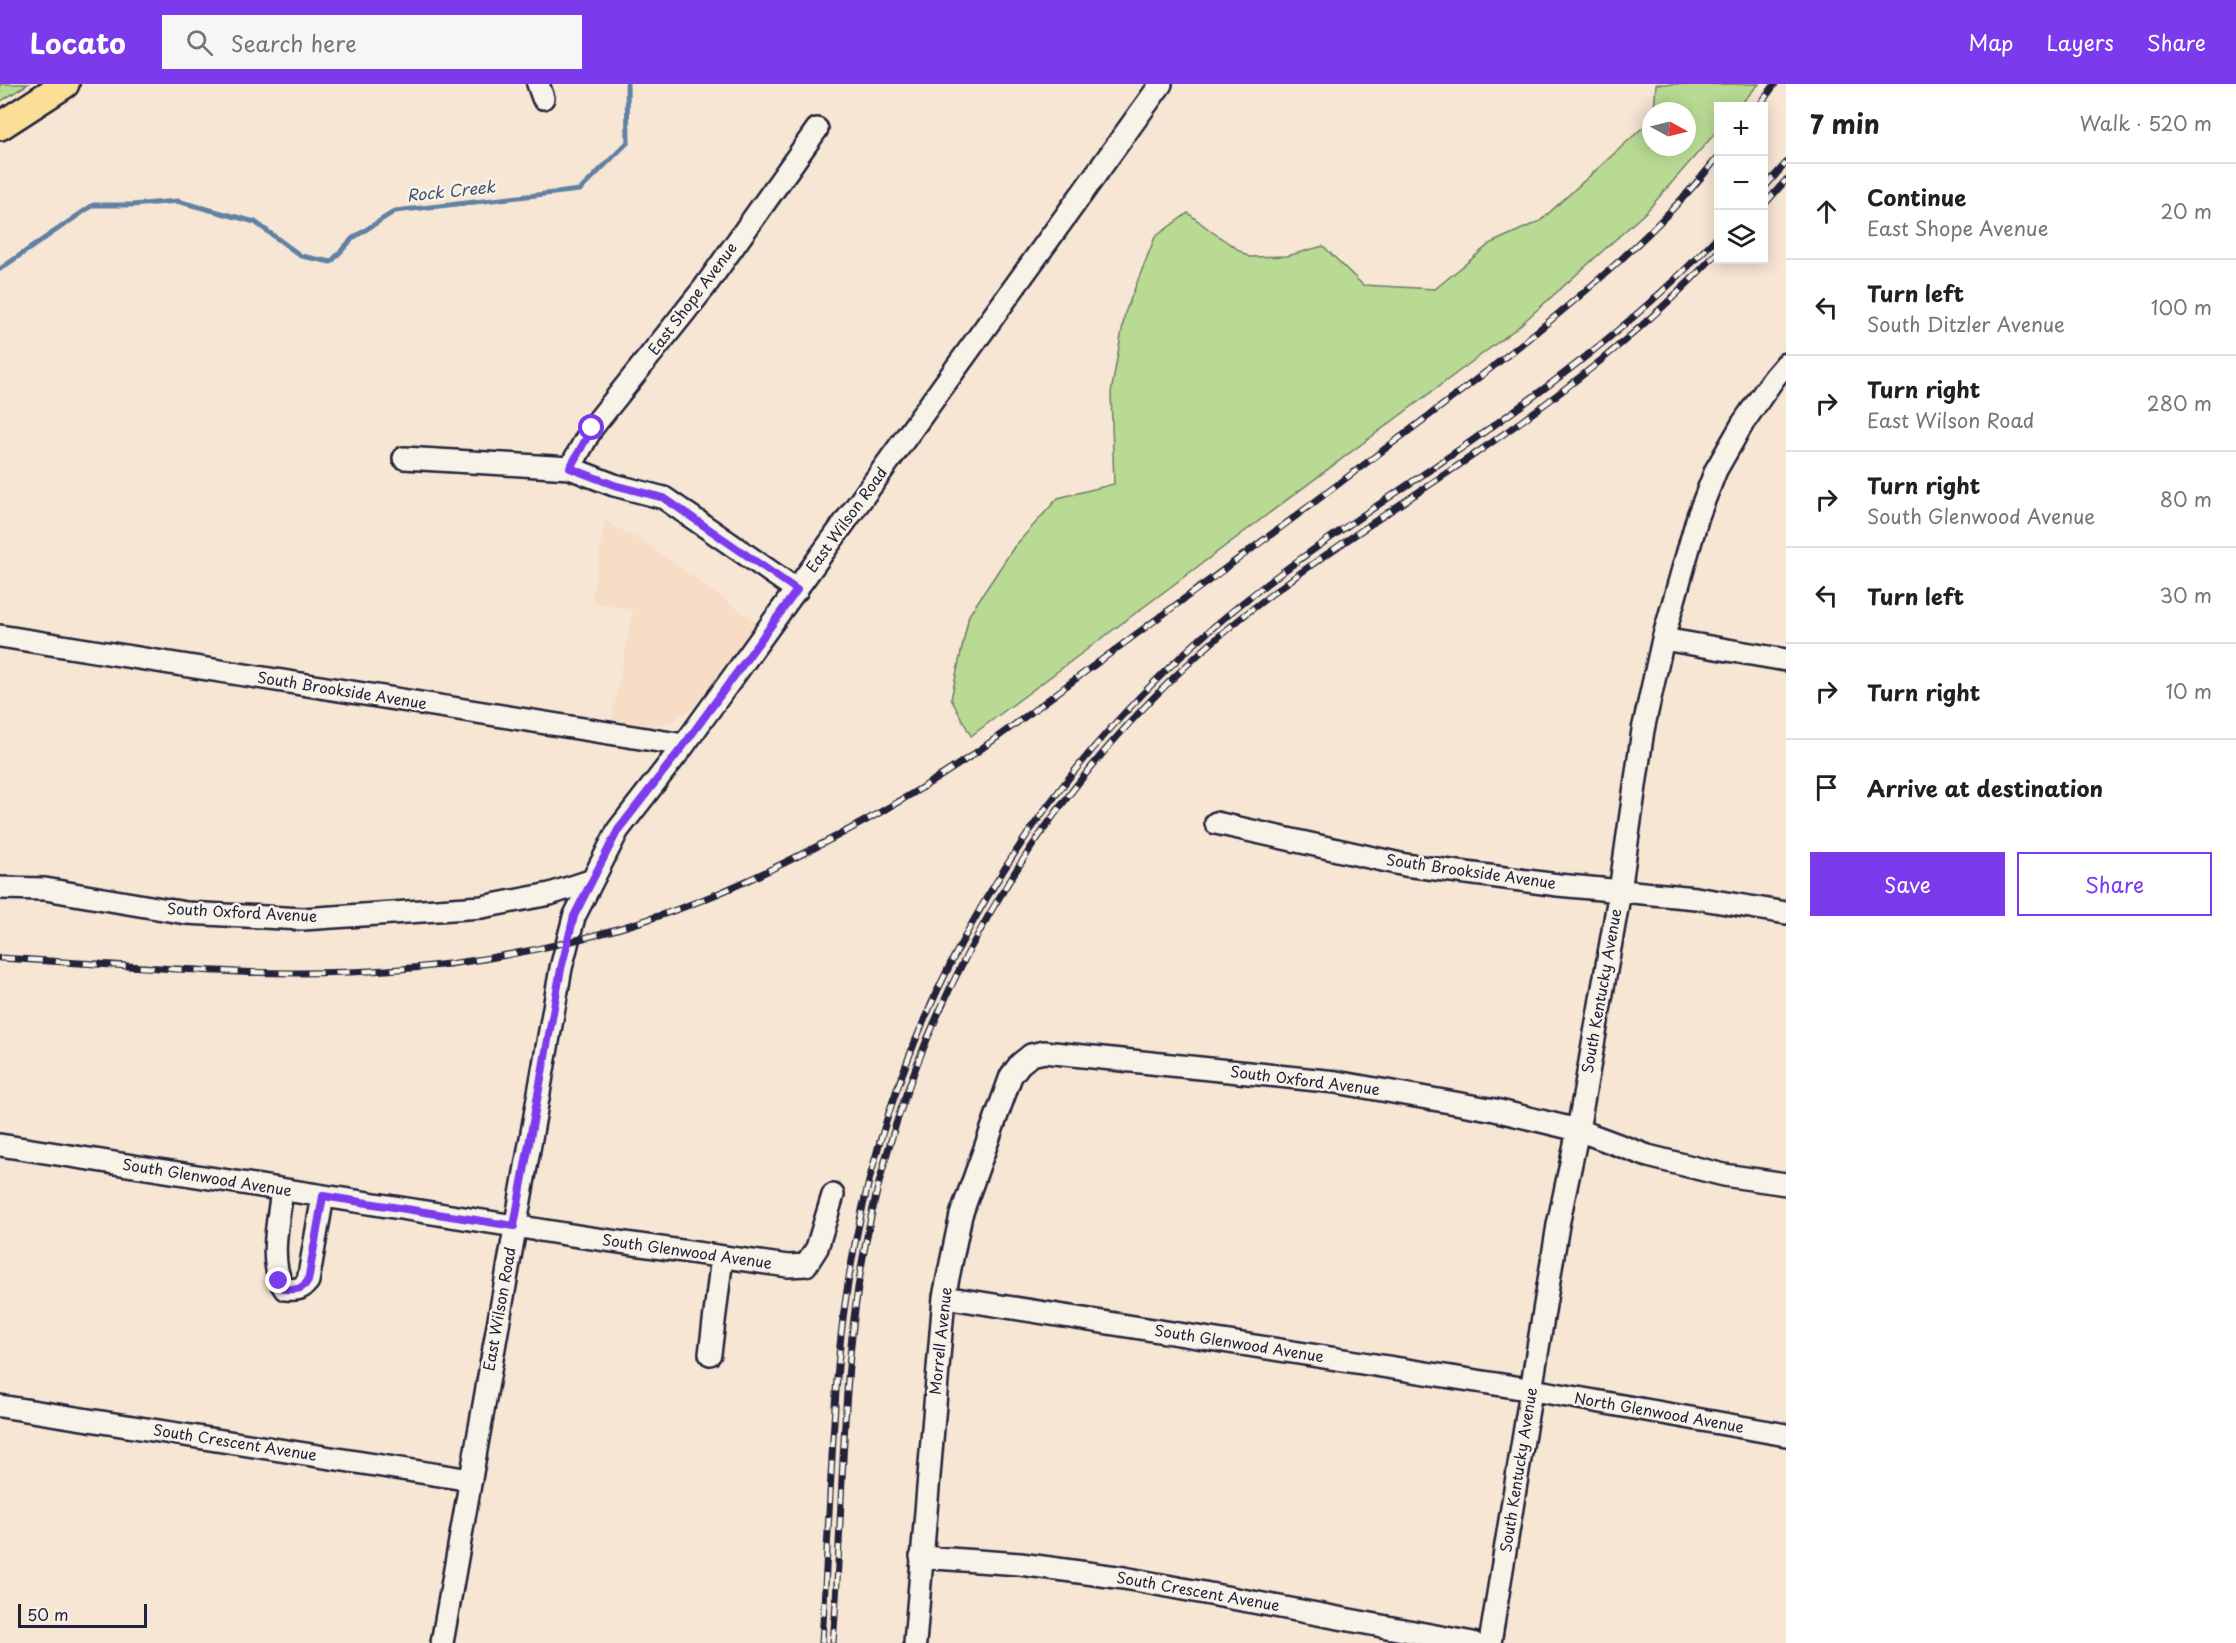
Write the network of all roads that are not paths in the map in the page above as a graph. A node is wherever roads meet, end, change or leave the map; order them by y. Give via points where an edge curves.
1 (65, 84) edge
2 (1161, 84) edge
3 (0, 126) edge
4 (817, 129) dead end
5 (1786, 364) edge
6 (404, 458) dead end
7 (570, 468) junction
8 (797, 590) junction
9 (0, 636) edge
10 (1663, 639) junction
11 (1786, 660) edge
12 (684, 745) junction
13 (1216, 823) dead end
14 (590, 881) junction
15 (0, 888) edge
16 (1620, 891) junction
17 (1786, 914) edge
18 (1030, 1056) joint
19 (1578, 1130) junction
20 (0, 1146) edge
21 (1786, 1184) edge
22 (282, 1190) junction
23 (834, 1195) dead end
24 (323, 1196) junction
25 (514, 1226) junction
26 (722, 1257) junction
27 (944, 1297) junction
28 (710, 1354) dead end
29 (1533, 1390) junction
30 (0, 1406) edge
31 (1786, 1435) edge
32 (471, 1479) junction
33 (921, 1557) junction
34 (442, 1643) edge
35 (915, 1643) edge
36 (1473, 1643) edge
37 (1490, 1643) edge

1 - 3 main road
2 - 8 street, East Wilson Road
4 - 7 street, East Shope Avenue via 704,288 592,428
5 - 10 street, South Kentucky Avenue via 1743,423 1716,470 1698,516
6 - 7 street
7 - 8 street via 664,498
8 - 12 street, East Wilson Road
9 - 12 street, South Brookside Avenue
10 - 11 street
10 - 16 street, South Kentucky Avenue via 1643,730
12 - 14 street, East Wilson Road via 618,830
13 - 16 street, South Brookside Avenue via 1405,865
14 - 15 street, South Oxford Avenue via 550,894 482,907 303,919 186,913 45,889
14 - 25 street, East Wilson Road via 574,916 561,969
16 - 17 street, South Brookside Avenue via 1696,898
16 - 19 street, South Kentucky Avenue
18 - 19 street, South Oxford Avenue via 1044,1052 1336,1082 1495,1110
18 - 27 street, Morrell Avenue via 1011,1076 994,1118 961,1215
19 - 21 street, South Oxford Avenue via 1648,1156 1724,1175
19 - 29 street, South Kentucky Avenue via 1558,1225
20 - 22 street, South Glenwood Avenue
22 - 24 street, South Glenwood Avenue
22 - 24 street via 275,1257 279,1281 285,1289 303,1288 308,1281
23 - 26 street, South Glenwood Avenue via 818,1248 806,1265
24 - 25 street, South Glenwood Avenue
25 - 26 street, South Glenwood Avenue
25 - 32 street, East Wilson Road
26 - 28 street
27 - 29 street, South Glenwood Avenue
27 - 33 street, Morrell Avenue
29 - 31 street, North Glenwood Avenue
29 - 37 street, South Kentucky Avenue
30 - 32 street, South Crescent Avenue
32 - 34 street, East Wilson Road
33 - 35 street, Morrell Avenue
33 - 36 street, South Crescent Avenue via 1020,1564 1124,1578

